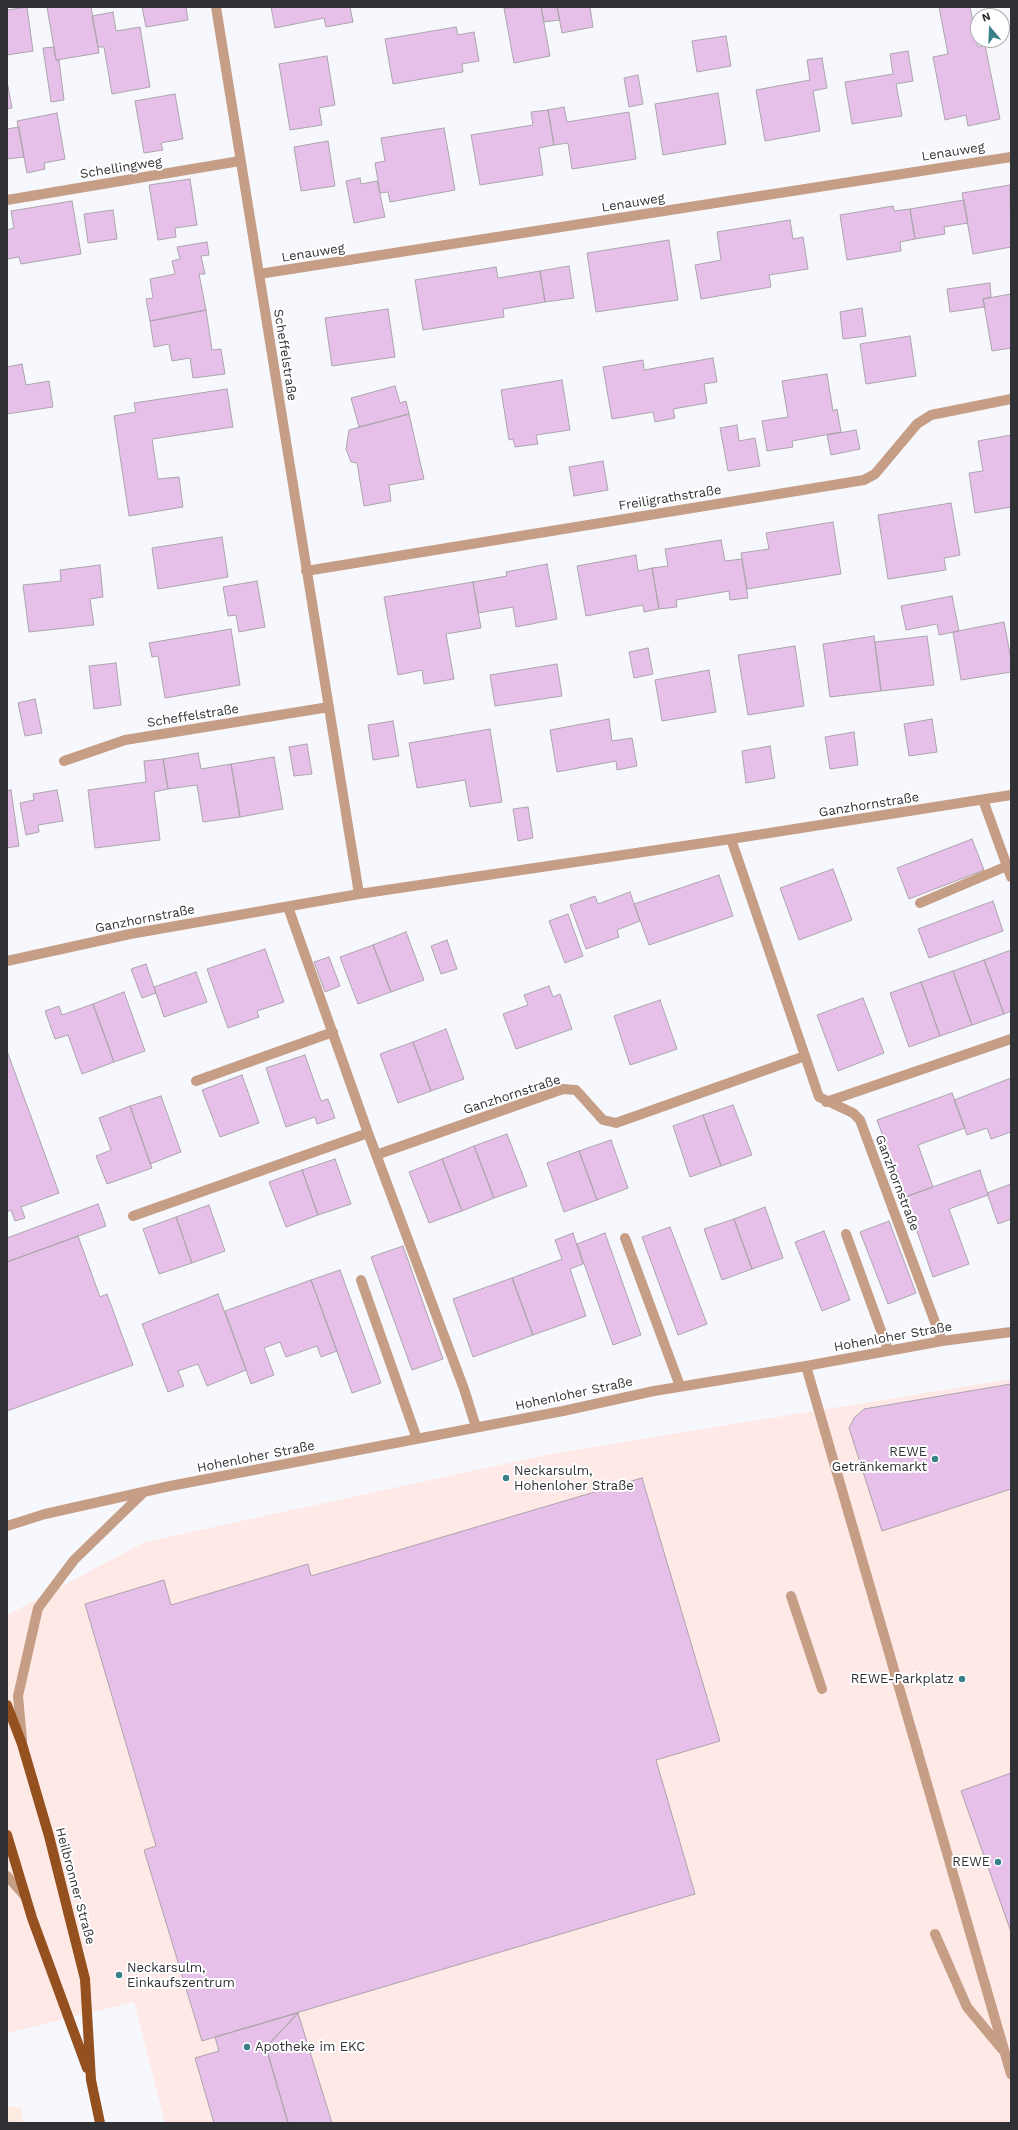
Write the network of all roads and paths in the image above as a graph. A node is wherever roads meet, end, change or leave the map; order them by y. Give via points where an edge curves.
1 (216, 7) edge
2 (1011, 156) edge
3 (240, 161) junction
4 (7, 200) edge
5 (259, 274) junction
6 (1011, 398) edge
7 (306, 571) junction
8 (329, 707) junction
9 (64, 761) dead end
10 (1011, 795) edge
11 (983, 800) junction
12 (731, 839) junction
13 (1007, 866) junction
14 (1011, 877) edge
15 (359, 894) junction
16 (920, 903) dead end
17 (288, 907) junction
18 (7, 961) edge
19 (333, 1032) junction
20 (1011, 1039) edge
21 (805, 1056) junction
22 (196, 1081) dead end
23 (826, 1102) junction
24 (368, 1133) junction
25 (376, 1155) junction
26 (133, 1216) dead end
27 (846, 1234) dead end
28 (625, 1238) dead end
29 (361, 1280) dead end
30 (1011, 1332) edge
31 (942, 1341) junction
32 (888, 1350) junction
33 (806, 1366) junction
34 (680, 1386) junction
35 (476, 1428) junction
36 (417, 1439) junction
37 (144, 1492) junction
38 (7, 1526) edge
39 (791, 1596) dead end
40 (822, 1689) dead end
41 (7, 1705) edge
42 (22, 1744) junction
43 (7, 1835) edge
44 (7, 1876) edge
45 (25, 1896) junction
46 (935, 1934) dead end
47 (1005, 2052) junction
48 (1011, 2074) edge
49 (91, 2080) junction
50 (100, 2123) edge

1 - 3 street, Scheffelstraße
2 - 5 street, Lenauweg
3 - 4 street, Schellingweg
3 - 5 street, Scheffelstraße
5 - 7 street, Scheffelstraße
6 - 7 street, Freiligrathstraße via 931,415 918,424 875,474 864,480
7 - 8 street, Scheffelstraße
8 - 9 street, Scheffelstraße via 124,740
8 - 15 street, Scheffelstraße
10 - 11 street, Ganzhornstraße
11 - 12 street, Ganzhornstraße
11 - 13 street
12 - 15 street, Ganzhornstraße
12 - 21 street
13 - 14 street
13 - 16 street
15 - 17 street, Ganzhornstraße
17 - 18 street, Ganzhornstraße via 130,934
17 - 19 street
19 - 22 street
19 - 24 street
20 - 23 street
21 - 23 street via 819,1097
21 - 25 street, Ganzhornstraße via 616,1124 603,1120 576,1090 564,1089
23 - 31 street, Ganzhornstraße via 853,1113 860,1120
24 - 25 street
24 - 26 street
25 - 35 street via 464,1389
27 - 32 street
28 - 34 street
29 - 36 street
30 - 31 street, Hohenloher Straße
31 - 32 street, Hohenloher Straße
32 - 33 street, Hohenloher Straße
33 - 34 street, Hohenloher Straße
33 - 47 street
34 - 35 street, Hohenloher Straße
35 - 36 street, Hohenloher Straße
36 - 37 street, Hohenloher Straße
37 - 38 street, Hohenloher Straße via 45,1514
37 - 42 street via 74,1560 38,1608 18,1696
39 - 40 street
41 - 42 main road, Heilbronner Straße
42 - 49 main road, Heilbronner Straße via 72,1919 85,1979
43 - 45 main road, Heilbronner Straße
44 - 45 street
45 - 49 main road, Heilbronner Straße
46 - 47 street via 967,2006
47 - 48 street
49 - 50 main road, Heilbronner Straße

